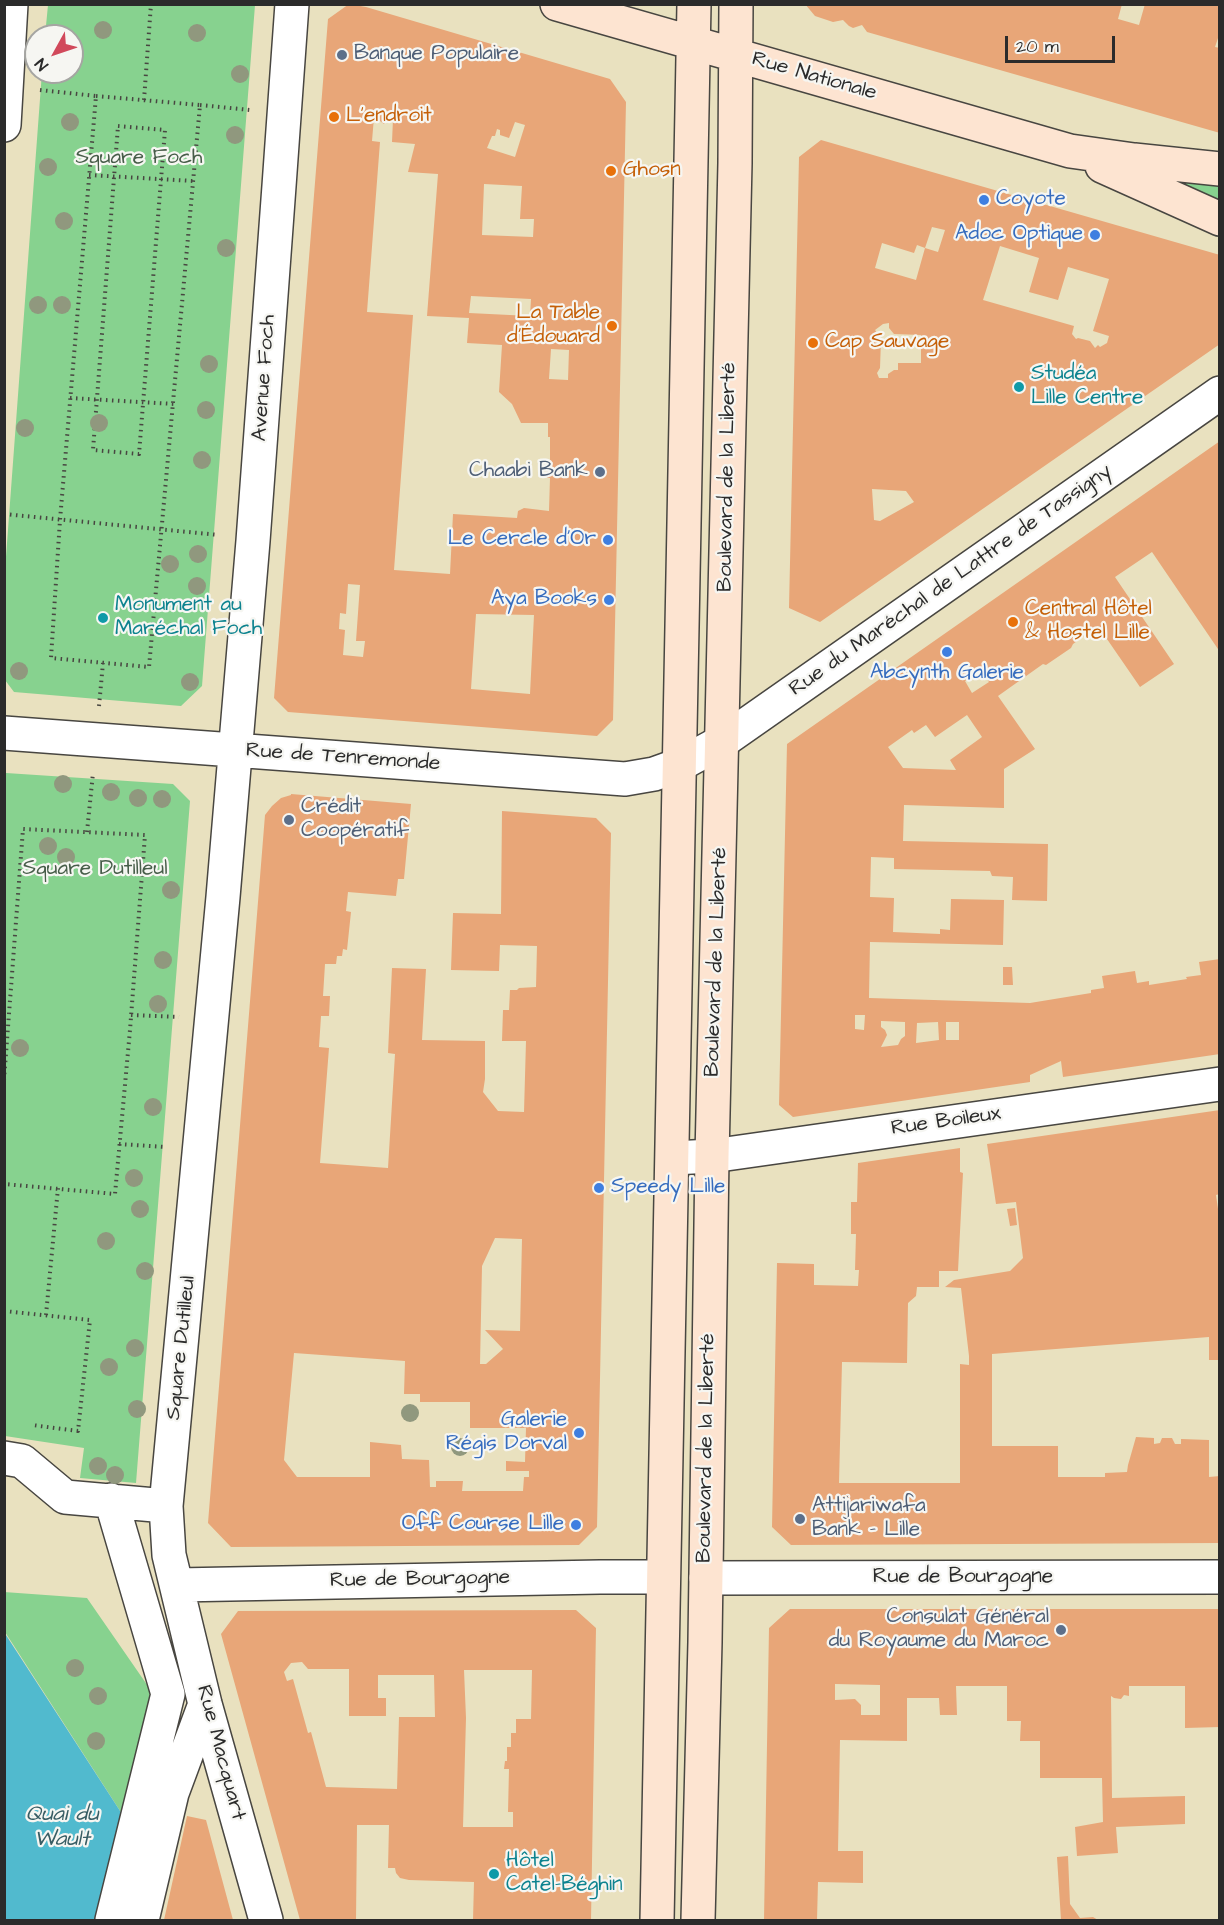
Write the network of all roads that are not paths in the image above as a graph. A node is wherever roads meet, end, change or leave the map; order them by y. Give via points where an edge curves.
1 (11, 4) edge
2 (292, 4) edge
3 (557, 4) edge
4 (694, 4) edge
5 (736, 4) edge
6 (693, 43) junction
7 (736, 55) junction
8 (6, 88) edge
9 (4, 125) edge
10 (1070, 151) junction
11 (1220, 169) edge
12 (1220, 219) edge
13 (1220, 393) edge
14 (4, 733) edge
15 (723, 741) junction
16 (236, 751) junction
17 (679, 765) junction
18 (1220, 1084) edge
19 (712, 1156) junction
20 (673, 1158) junction
21 (4, 1458) edge
22 (111, 1500) junction
23 (166, 1506) junction
24 (663, 1577) junction
25 (1220, 1577) edge
26 (706, 1578) junction
27 (177, 1586) junction
28 (205, 1704) junction
29 (112, 1920) edge
30 (142, 1920) edge
31 (266, 1920) edge
32 (657, 1920) edge
33 (698, 1920) edge

1 - 8 street
2 - 16 street, Avenue Foch
3 - 6 main road, Rue Nationale
4 - 6 main road, Boulevard de la Liberté
5 - 7 main road, Boulevard de la Liberté
6 - 7 main road, Rue Nationale
6 - 17 main road, Boulevard de la Liberté
7 - 10 main road, Rue Nationale
7 - 15 main road, Boulevard de la Liberté
8 - 9 street
10 - 11 main road, Rue Nationale
10 - 12 main road, Rue Nationale
13 - 15 street, Rue du Maréchal de Lattre de Tassigny
14 - 16 street, Rue de Tenremonde
15 - 17 street, Rue du Maréchal de Lattre de Tassigny
15 - 19 main road, Boulevard de la Liberté
16 - 17 street, Rue de Tenremonde via 625,779
16 - 23 street, Square Dutilleul
17 - 20 main road, Boulevard de la Liberté
18 - 19 street, Rue Boileux
19 - 20 street, Rue Boileux
19 - 26 main road, Boulevard de la Liberté
20 - 24 main road, Boulevard de la Liberté
21 - 22 street via 22,1461 65,1497
22 - 23 street
22 - 29 street via 168,1694
23 - 27 street, Square Dutilleul via 169,1555
24 - 27 street, Rue de Bourgogne
24 - 32 main road, Boulevard de la Liberté
25 - 26 street, Rue de Bourgogne
26 - 33 main road, Boulevard de la Liberté
27 - 28 street, Rue Macquart
28 - 30 street via 172,1793
28 - 31 street, Rue Macquart

